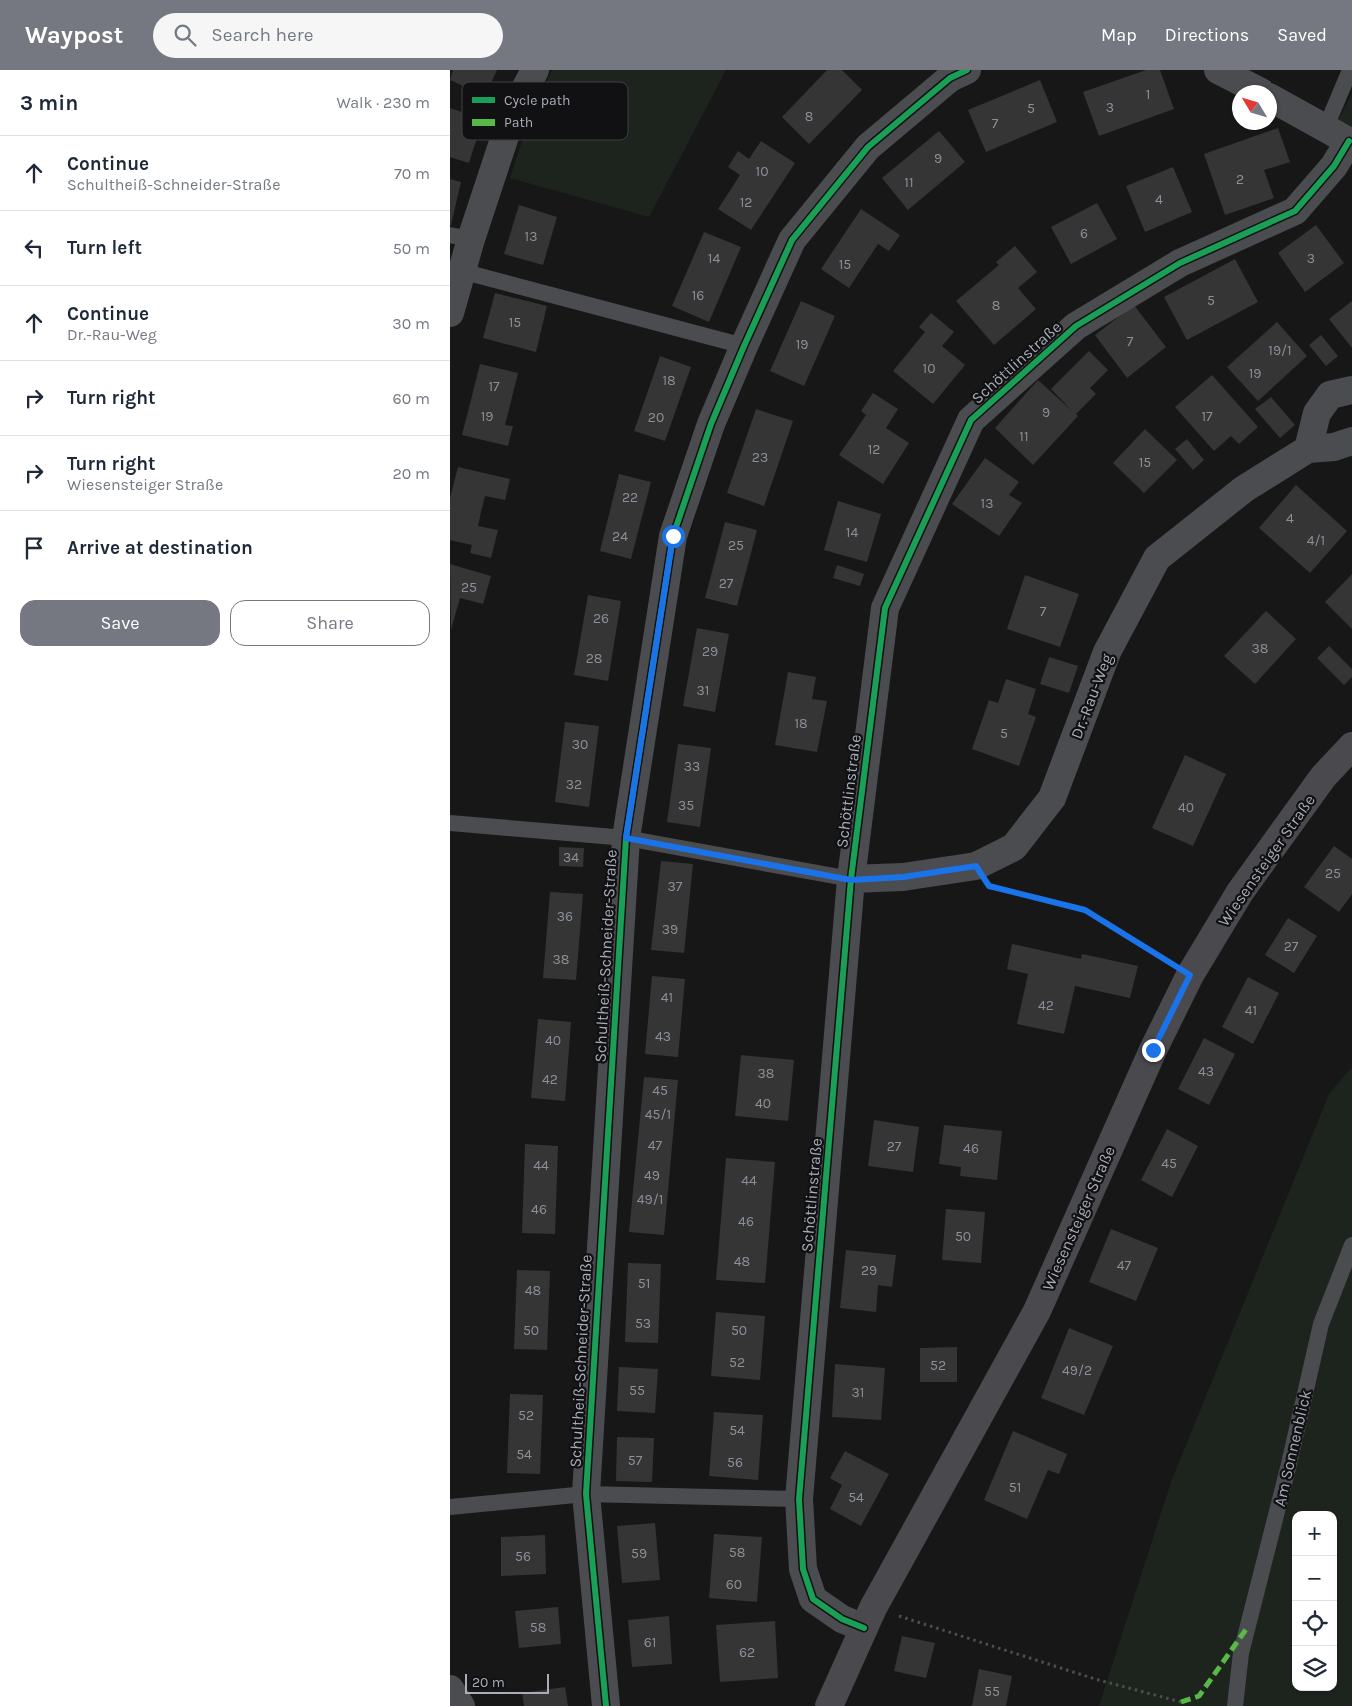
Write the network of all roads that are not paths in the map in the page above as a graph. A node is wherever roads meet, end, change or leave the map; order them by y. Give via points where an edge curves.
1 (535, 70) edge
2 (967, 70) edge
3 (1218, 70) edge
4 (1350, 70) edge
5 (529, 82) edge
6 (1247, 85) edge
7 (1277, 101) edge
8 (1326, 127) junction
9 (501, 140) edge
10 (1350, 142) edge
11 (461, 237) edge
12 (462, 272) junction
13 (450, 313) edge
14 (744, 346) junction
15 (1352, 390) edge
16 (1352, 441) edge
17 (1308, 449) junction
18 (1352, 746) edge
19 (450, 823) edge
20 (626, 838) junction
21 (851, 880) junction
22 (1352, 1245) edge
23 (586, 1494) junction
24 (799, 1500) junction
25 (450, 1507) edge
26 (869, 1618) junction
27 (450, 1689) edge
28 (462, 1706) edge
29 (606, 1706) edge
30 (829, 1706) edge
31 (1235, 1706) edge

1 - 5 street
2 - 14 street, Schultheiß-Schneider-Straße via 950,78 868,147 792,240
3 - 6 street
4 - 8 lane
7 - 8 street
8 - 10 street
9 - 11 street
10 - 21 street, Schöttlinstraße via 1295,211 1180,263 1076,326 971,420 885,608
11 - 12 street
12 - 13 street
12 - 14 lane
14 - 20 street, Schultheiß-Schneider-Straße via 711,424 673,536
15 - 17 street via 1330,396 1317,413
16 - 17 street, Dr.-Rau-Weg via 1334,447
17 - 21 street, Dr.-Rau-Weg via 1244,489 1157,558 1107,652 1052,798 1014,847 976,866 903,877
18 - 26 main road, Wiesensteiger Straße via 1323,777 1240,892 1190,975 1153,1050 1037,1311
19 - 20 lane
20 - 21 lane
20 - 23 street, Schultheiß-Schneider-Straße
21 - 24 street, Schöttlinstraße
22 - 31 lane, Am Sonnenblick via 1321,1324 1240,1653
23 - 24 lane
23 - 25 lane
23 - 29 street, Schultheiß-Schneider-Straße
24 - 26 street, Schöttlinstraße via 803,1569 813,1598 842,1619
26 - 30 main road, Wiesensteiger Straße
27 - 28 street

